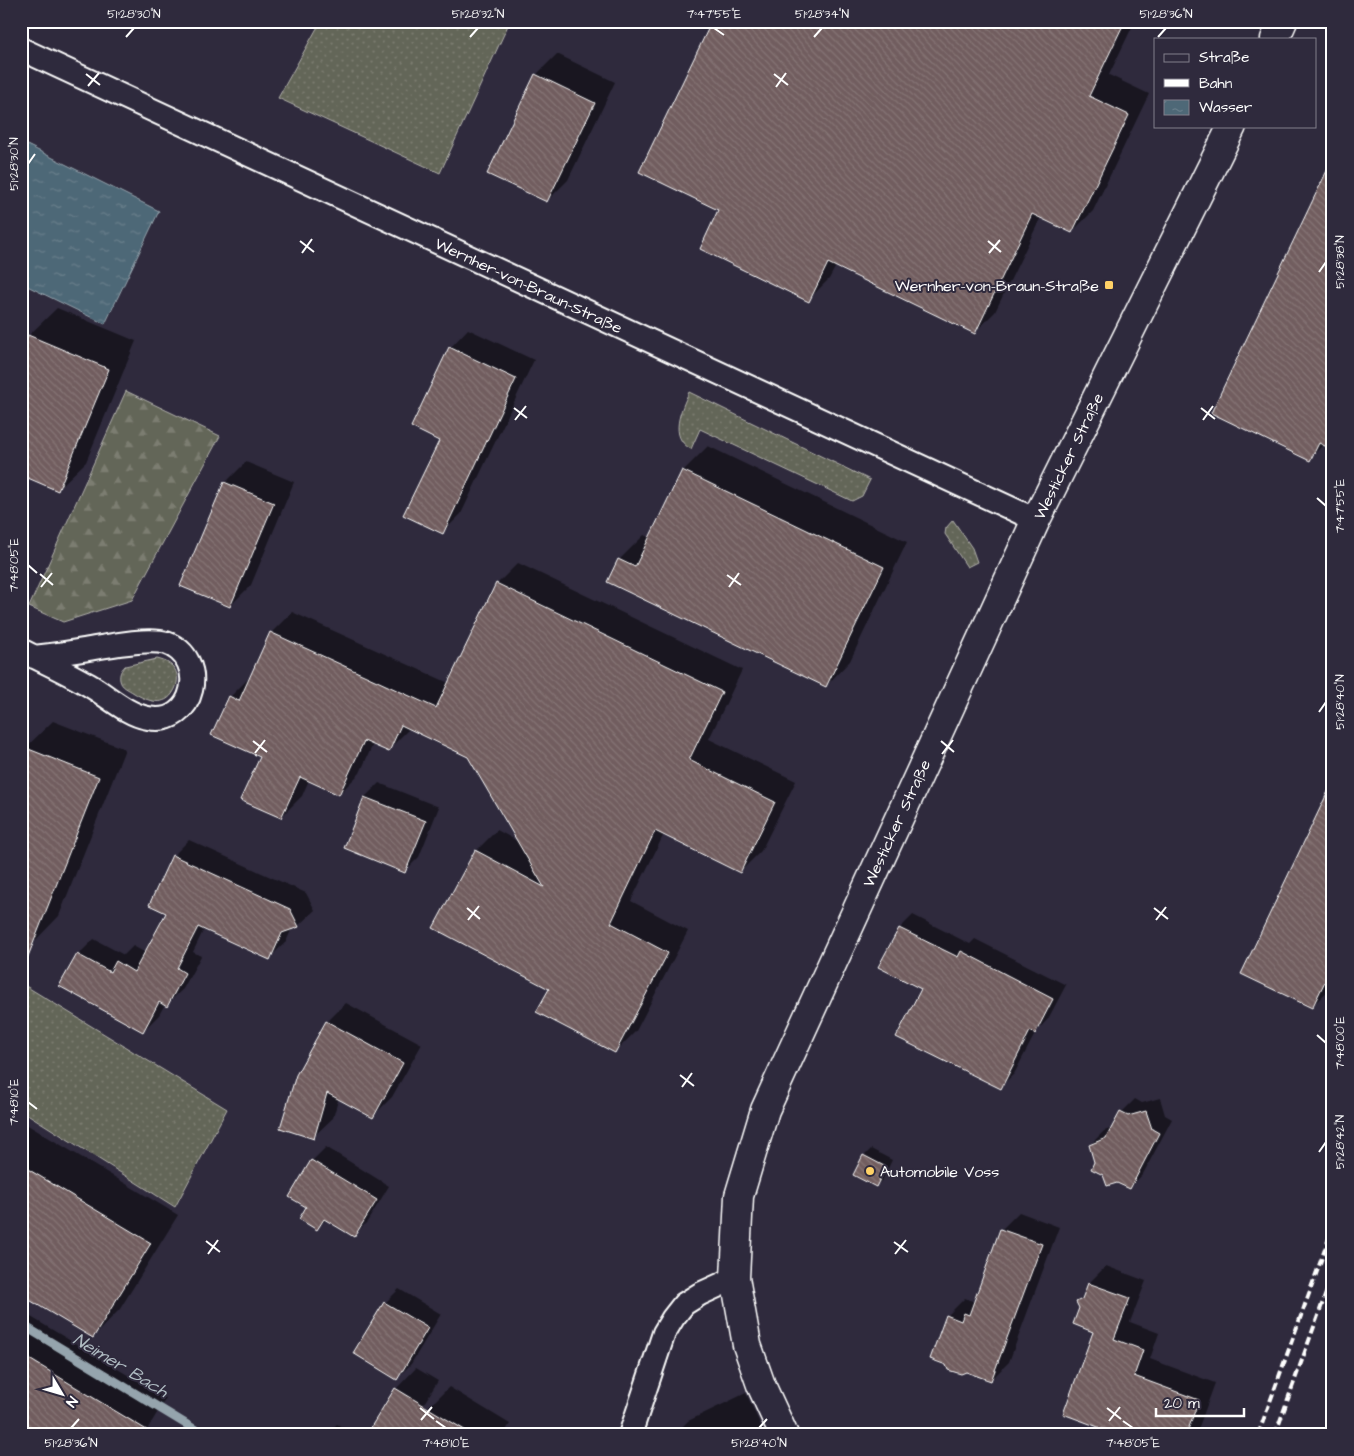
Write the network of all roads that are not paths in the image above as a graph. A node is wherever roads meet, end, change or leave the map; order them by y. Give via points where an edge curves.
1 (1282, 21) edge
2 (1274, 38) edge
3 (21, 49) edge
4 (1231, 128) edge
5 (1036, 520) junction
6 (27, 653) edge
7 (735, 1278) junction
8 (630, 1435) edge
9 (784, 1435) edge

1 - 2 main road
3 - 5 street, Wernher-von-Braun-Straße
4 - 5 main road, Westicker Straße
5 - 7 main road, Westicker Straße via 765,1110 739,1196
6 - 6 street via 148,718 167,719 181,710 192,691 192,669 182,652 165,642
7 - 8 street via 684,1304 673,1318 664,1333
7 - 9 main road, Westicker Straße via 748,1345

